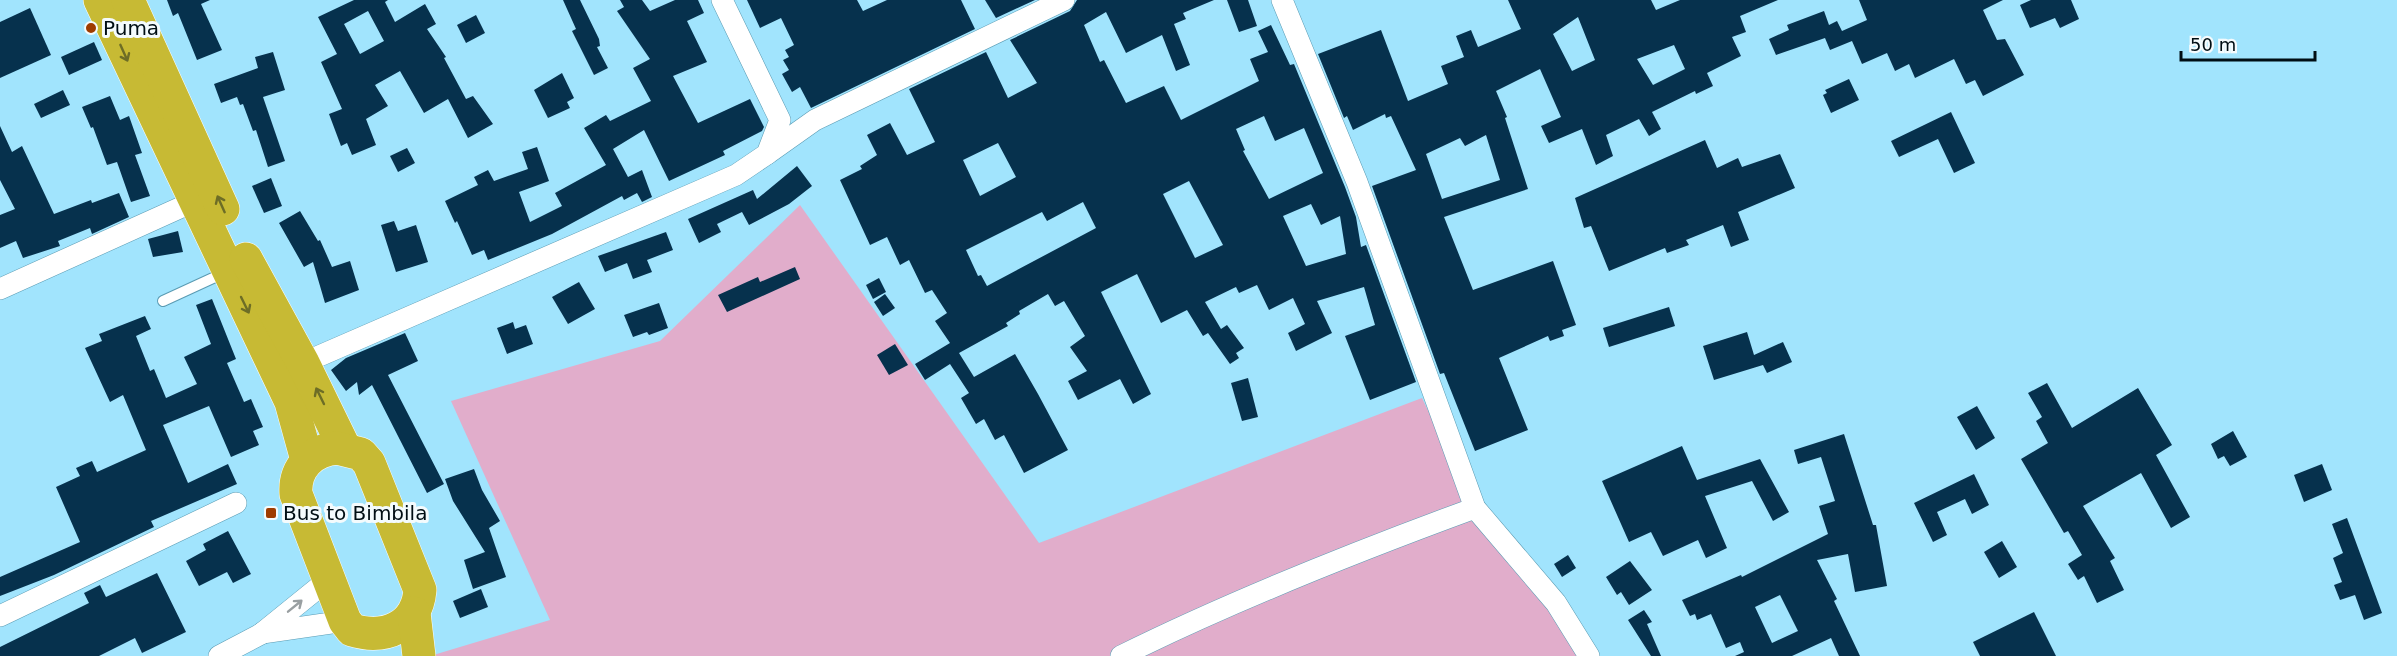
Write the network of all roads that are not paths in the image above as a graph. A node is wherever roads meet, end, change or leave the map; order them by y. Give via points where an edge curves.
1 (100, 0) edge
2 (128, 0) edge
3 (722, 0) edge
4 (1064, 0) edge
5 (1282, 0) edge
6 (767, 154) junction
7 (195, 201) junction
8 (229, 271) junction
9 (0, 289) edge
10 (163, 301) dead end
11 (303, 363) junction
12 (345, 449) junction
13 (308, 460) junction
14 (236, 503) dead end
15 (1476, 508) junction
16 (329, 579) junction
17 (414, 614) junction
18 (0, 615) edge
19 (261, 634) junction
20 (369, 637) edge
21 (219, 656) edge
22 (419, 656) edge
23 (1121, 656) edge
24 (1589, 656) edge

1 -> 7 highway
11 -> 2 highway via 247,262
3 - 6 street via 780,120
4 - 6 street via 815,120
5 - 15 street via 1357,182
6 - 11 street via 736,175
7 - 8 highway
7 - 9 street
8 - 10 lane
8 -> 13 highway via 291,402
12 -> 11 highway
12 - 13 highway via 329,449
12 - 17 highway via 361,454 369,464 420,590
13 - 16 highway via 298,474 297,494
14 - 18 street
15 - 23 street via 1216,610
15 - 24 street via 1556,603
19 -> 16 street
16 - 20 highway
17 - 20 highway via 399,627
17 - 22 highway
19 - 20 street
19 - 21 street

